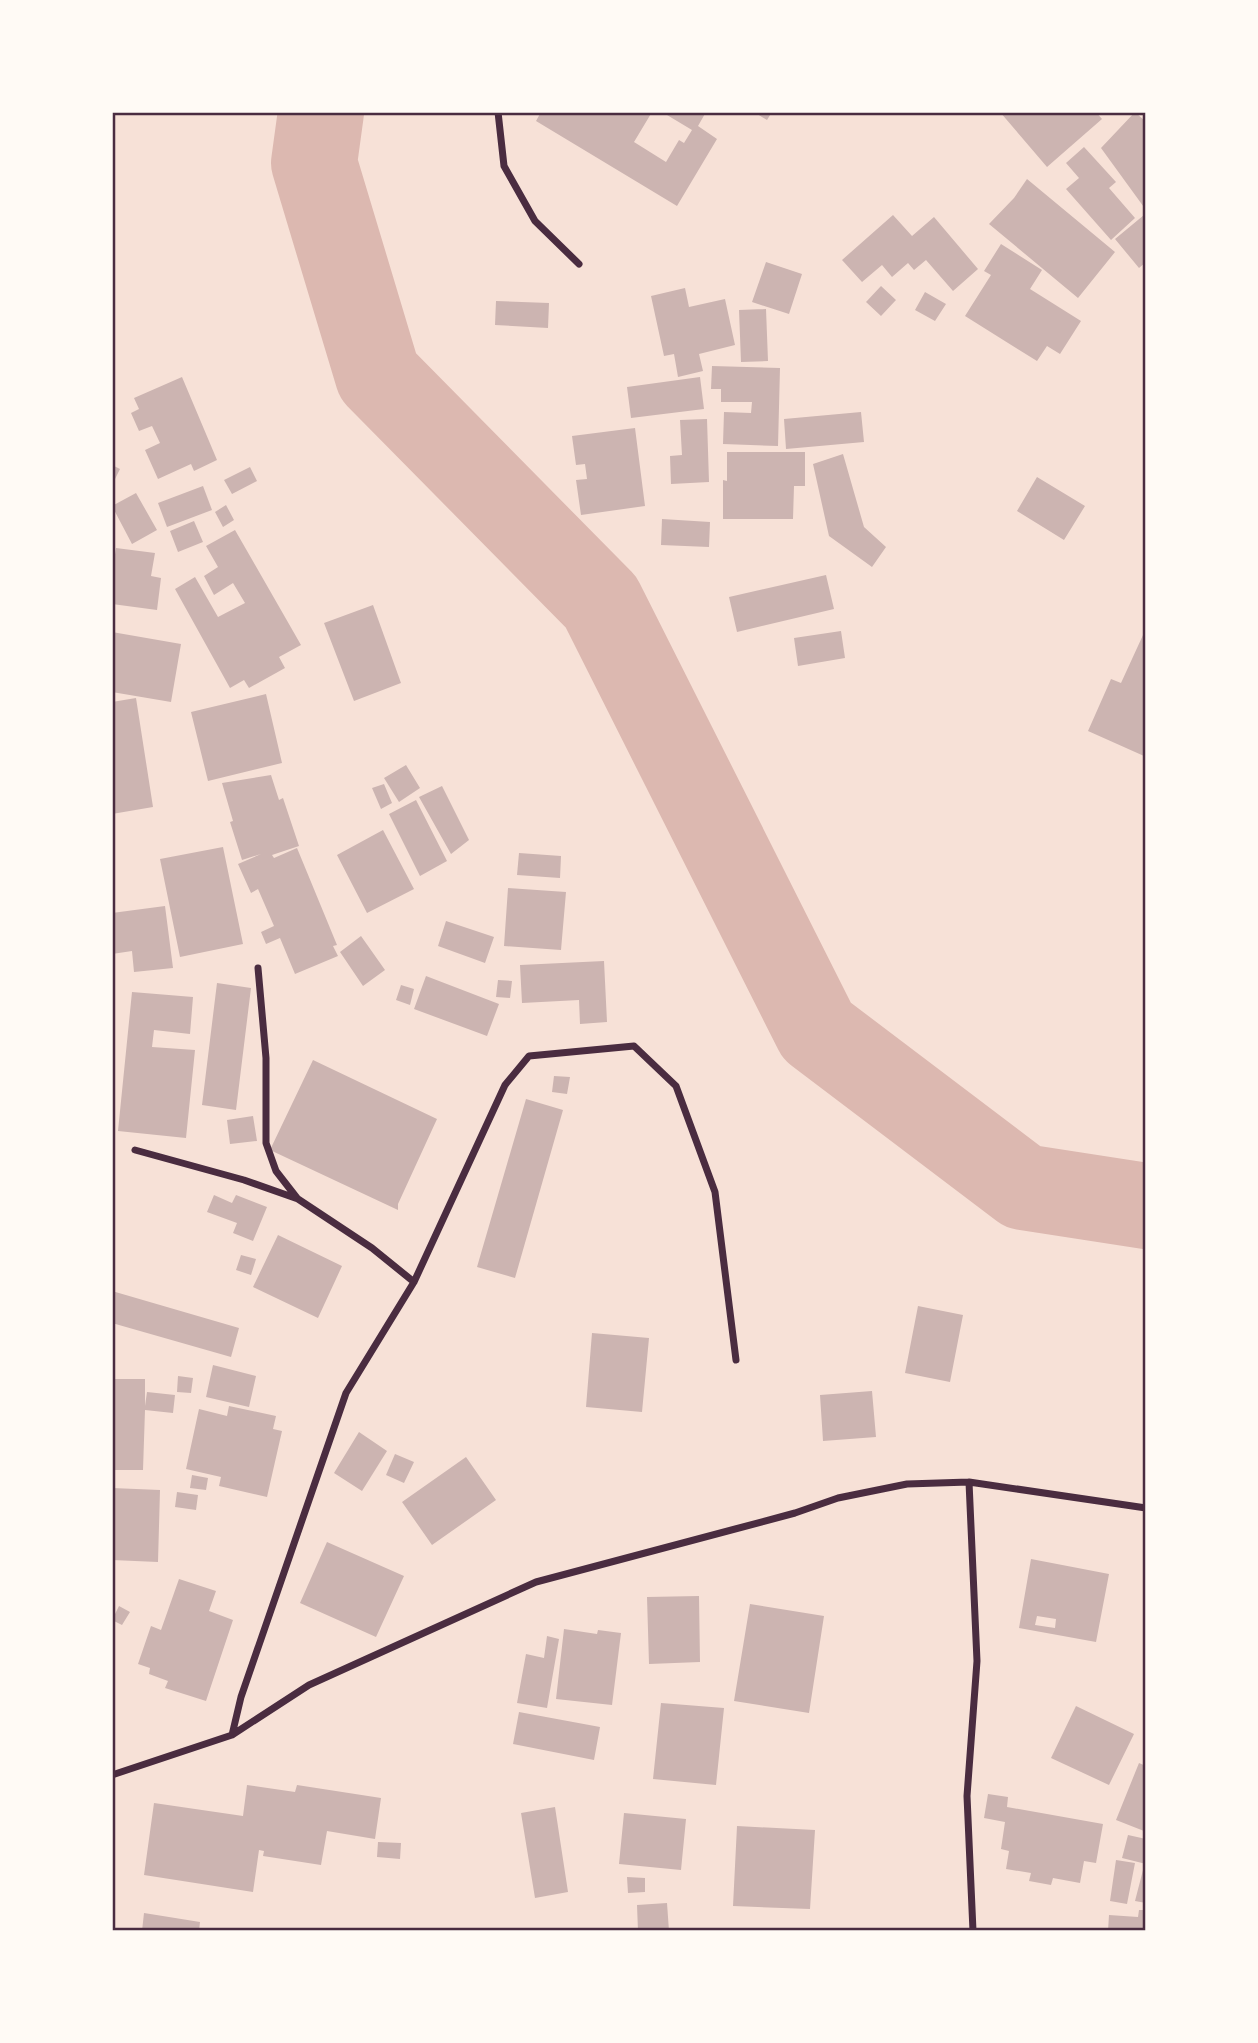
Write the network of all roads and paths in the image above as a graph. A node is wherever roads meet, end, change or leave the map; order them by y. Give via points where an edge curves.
1 (498, 112) edge
2 (579, 264) dead end
3 (258, 968) dead end
4 (135, 1150) dead end
5 (298, 1199) junction
6 (414, 1282) junction
7 (736, 1360) dead end
8 (969, 1482) junction
9 (1146, 1508) edge
10 (232, 1735) junction
11 (112, 1775) edge
12 (973, 1931) edge

1 - 2 street via 504,166 535,221
3 - 5 street via 266,1058 266,1143 276,1171
4 - 5 street
5 - 6 street
6 - 7 street via 505,1084 529,1056 634,1046 676,1086 715,1192
6 - 10 street via 346,1393
8 - 9 street
8 - 10 street via 907,1483 838,1497 795,1513 536,1582 309,1685
8 - 12 street via 976,1661 967,1796
10 - 11 street

